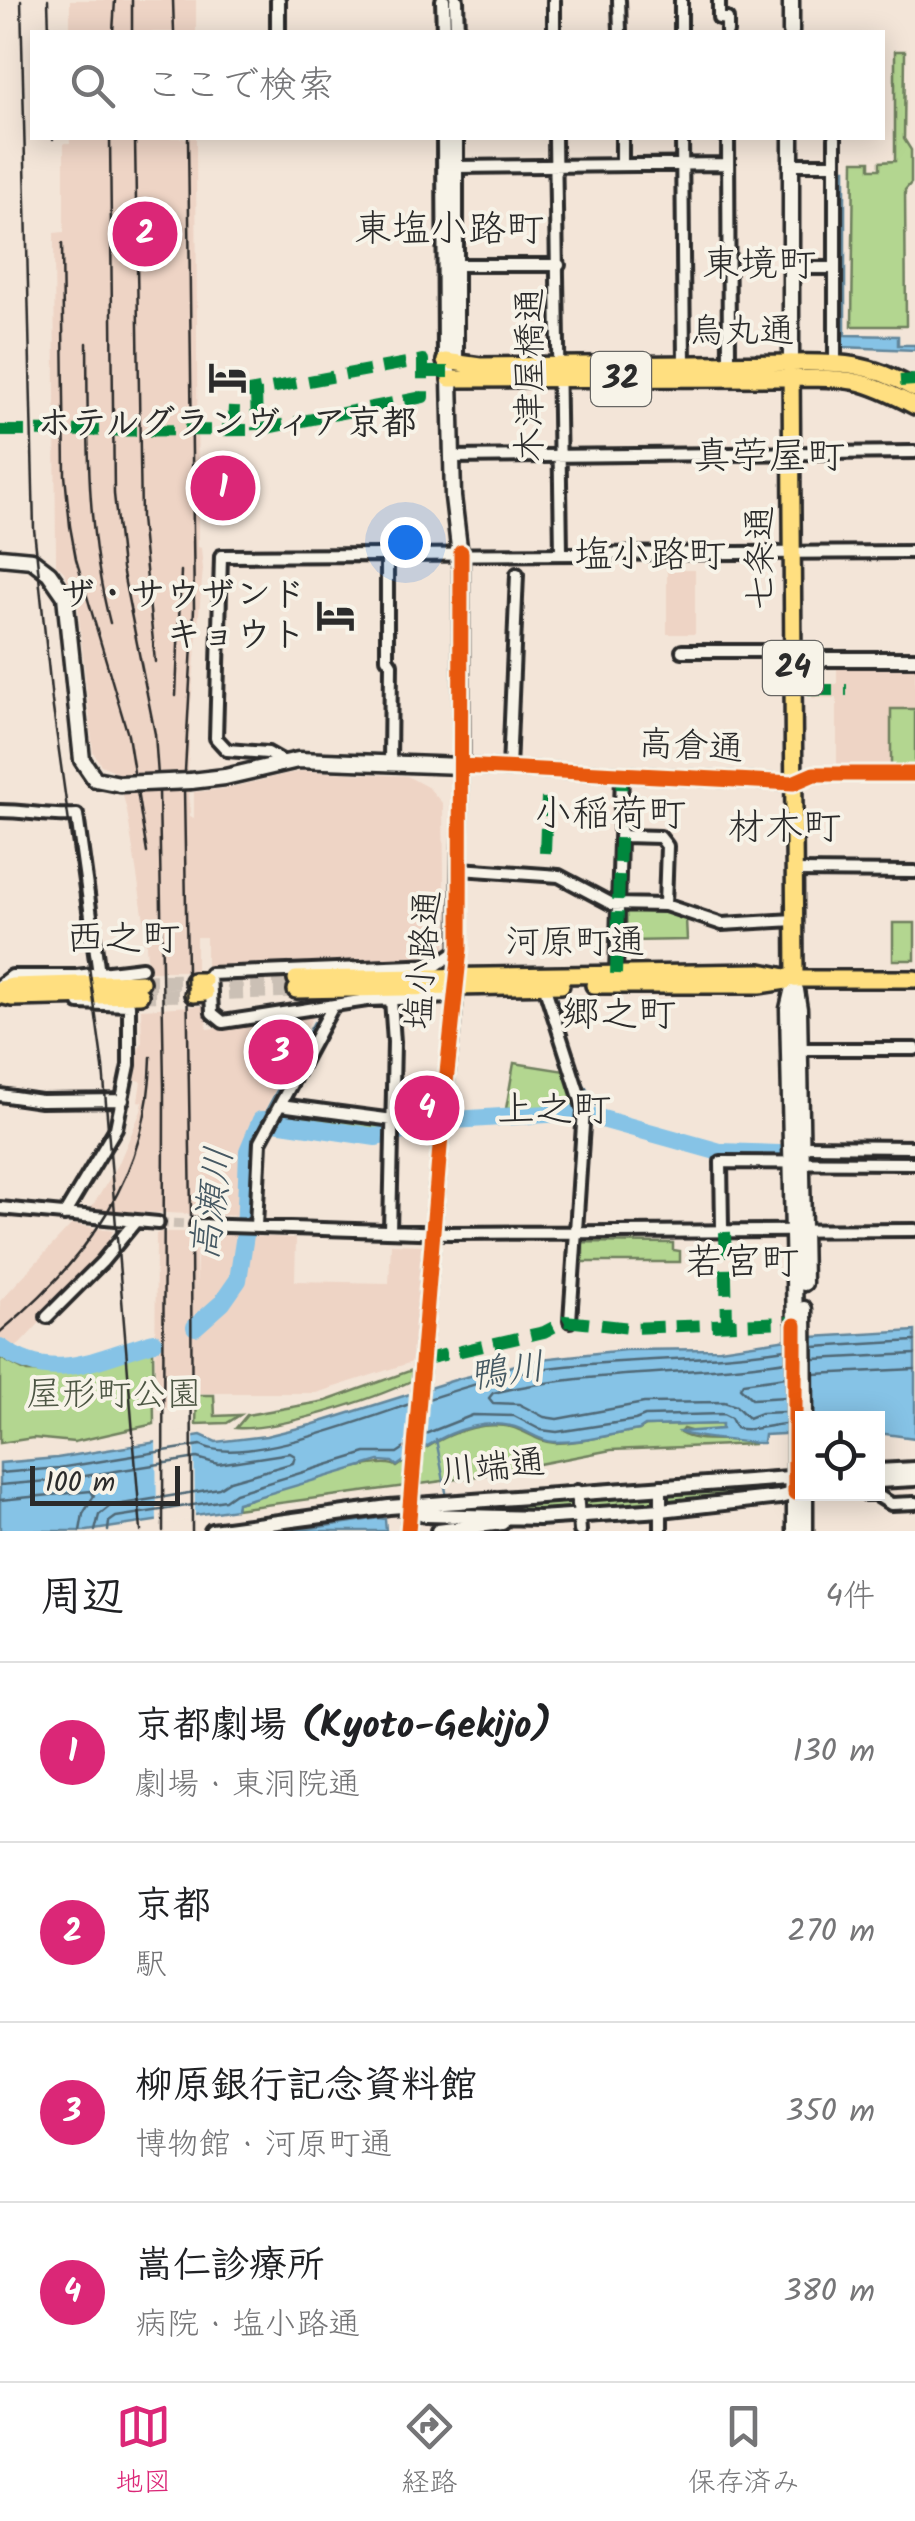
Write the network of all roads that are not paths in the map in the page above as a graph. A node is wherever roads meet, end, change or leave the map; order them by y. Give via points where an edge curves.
1 (278, 0) edge
2 (444, 0) edge
3 (456, 0) edge
4 (554, 0) edge
5 (619, 0) edge
6 (681, 0) edge
7 (719, 0) edge
8 (790, 0) edge
9 (278, 30) edge
10 (444, 30) edge
11 (457, 30) edge
12 (554, 30) edge
13 (620, 30) edge
14 (681, 30) edge
15 (727, 30) edge
16 (790, 30) edge
17 (444, 140) edge
18 (456, 140) edge
19 (555, 140) edge
20 (622, 140) edge
21 (682, 140) edge
22 (728, 140) edge
23 (791, 140) edge
24 (834, 140) edge
25 (682, 164) junction
26 (728, 164) junction
27 (791, 164) junction
28 (835, 164) junction
29 (555, 165) junction
30 (622, 165) junction
31 (456, 167) junction
32 (456, 265) junction
33 (559, 265) junction
34 (791, 268) junction
35 (835, 268) junction
36 (451, 361) junction
37 (835, 362) junction
38 (729, 363) junction
39 (684, 364) junction
40 (558, 371) junction
41 (791, 371) junction
42 (450, 379) junction
43 (915, 389) edge
44 (915, 406) edge
45 (915, 452) edge
46 (792, 453) junction
47 (559, 454) junction
48 (452, 456) junction
49 (461, 552) junction
50 (561, 552) junction
51 (792, 552) junction
52 (915, 552) edge
53 (0, 557) edge
54 (387, 557) junction
55 (517, 564) junction
56 (682, 651) dead end
57 (792, 659) junction
58 (915, 659) edge
59 (284, 762) junction
60 (390, 764) junction
61 (462, 766) junction
62 (509, 769) junction
63 (622, 774) junction
64 (915, 774) edge
65 (793, 783) junction
66 (0, 811) edge
67 (623, 836) junction
68 (460, 869) junction
69 (794, 871) junction
70 (915, 872) edge
71 (617, 904) junction
72 (665, 905) junction
73 (794, 920) junction
74 (460, 949) junction
75 (99, 974) junction
76 (616, 974) junction
77 (795, 979) junction
78 (915, 979) edge
79 (141, 982) joint
80 (296, 984) tunnel mouth
81 (544, 985) junction
82 (456, 986) junction
83 (0, 992) edge
84 (391, 999) junction
85 (333, 1006) junction
86 (800, 1049) junction
87 (915, 1049) edge
88 (0, 1095) edge
89 (123, 1100) junction
90 (278, 1110) junction
91 (393, 1123) junction
92 (801, 1146) junction
93 (915, 1147) edge
94 (797, 1164) junction
95 (915, 1164) edge
96 (0, 1208) edge
97 (64, 1215) junction
98 (135, 1222) junction
99 (158, 1223) tunnel mouth
100 (196, 1224) tunnel mouth
101 (250, 1226) junction
102 (915, 1230) edge
103 (390, 1231) junction
104 (798, 1231) junction
105 (432, 1232) junction
106 (724, 1232) junction
107 (577, 1233) junction
108 (47, 1317) dead end
109 (570, 1321) dead end
110 (800, 1325) junction
111 (797, 1411) edge
112 (805, 1411) edge
113 (915, 1468) edge
114 (885, 1470) edge
115 (915, 1478) edge
116 (885, 1480) edge
117 (660, 1486) junction
118 (795, 1489) edge
119 (795, 1490) edge
120 (576, 1491) junction
121 (885, 1500) edge
122 (801, 1501) edge
123 (804, 1501) edge
124 (409, 1502) junction
125 (915, 1504) edge
126 (661, 1510) junction
127 (578, 1514) junction
128 (539, 1525) edge
129 (212, 1531) edge
130 (408, 1531) edge
131 (438, 1531) edge
132 (580, 1531) edge
133 (661, 1531) edge
134 (795, 1531) edge
135 (805, 1531) edge

1 - 9 street
2 - 10 street
3 - 11 street
4 - 12 street
5 - 13 street
6 - 14 street
7 - 15 street
8 - 16 main road
17 - 36 street, 塩小路通
18 - 31 street, 塩小路通
19 - 29 street, 木津屋橋通
20 - 30 street
21 - 25 street
22 - 26 street
23 - 27 main road, 七条通
24 - 28 street
25 - 26 street
25 - 30 street
25 - 39 street
26 - 38 street
27 - 28 street
27 - 34 main road, 七条通
28 - 35 street
29 - 30 street
29 - 31 street
29 - 33 street, 木津屋橋通
31 - 32 street, 塩小路通
32 - 33 street
32 - 36 street, 塩小路通
33 - 40 street, 木津屋橋通
34 - 35 street
34 - 41 main road, 七条通
35 - 37 street
36 - 40 main road, 烏丸通 / 32
36 - 42 main road, 塩小路通
37 - 41 main road, 烏丸通
37 - 43 main road, 烏丸通 via 880,370
38 - 39 main road, 烏丸通 / 32
38 - 41 main road, 烏丸通 / 32
39 - 40 main road, 烏丸通 / 32
40 - 41 main road, 烏丸通 / 32
40 - 42 main road, 烏丸通 / 32
40 - 47 street, 木津屋橋通
41 - 44 main road, 烏丸通 via 869,383
41 - 46 main road, 七条通 / 24
42 - 48 main road, 塩小路通
45 - 46 street
46 - 47 street
46 - 51 main road, 七条通 / 24
47 - 48 street
47 - 50 street, 木津屋橋通
48 - 49 main road, 塩小路通
49 - 54 street
49 - 55 street
49 - 61 main road, 塩小路通
50 - 51 street
50 - 55 street
51 - 52 street
51 - 57 main road, 七条通 / 24
53 - 59 main road, 高倉通, bridge via 32,560 65,596 82,760 95,779 191,781
54 - 59 street via 222,556 217,741 226,750 268,753
54 - 60 street
55 - 62 street
56 - 57 street via 780,651
57 - 58 street
57 - 65 main road, 七条通 / 24
59 - 60 main road, 高倉通
60 - 61 main road, 高倉通
61 - 62 street, 高倉通
61 - 68 street, 塩小路通
62 - 63 street, 高倉通
63 - 65 street, 高倉通
63 - 67 street
64 - 65 street, 高倉通 via 814,774
65 - 69 main road, 七条通 / 24
66 - 75 street via 77,815
67 - 71 street
67 - 72 street via 660,837 667,846
68 - 71 street via 558,876
68 - 74 street, 塩小路通
69 - 70 street
69 - 73 main road, 七条通 / 24
71 - 72 street
71 - 76 street
72 - 73 street via 722,924
73 - 77 main road, 七条通 / 24
74 - 82 street, 塩小路通
74 - 85 street via 436,964 210,974 212,1013 220,1022
75 - 79 street
75 - 83 street via 12,976
76 - 77 main road, 河原町通 via 761,972
76 - 82 main road, 河原町通
77 - 78 main road, 河原町通
77 - 81 main road, 河原町通 via 760,985
77 - 86 main road, 七条通
77 - 94 main road, 七条通 via 788,1009
79 - 83 main road via 12,998
80 - 82 main road, 河原町通
81 - 82 main road, 河原町通
81 - 107 street via 584,1115
82 - 84 street
82 - 105 street, 塩小路通
83 - 89 street via 12,1005 130,1005
84 - 85 street
84 - 91 street
85 - 90 street
86 - 87 street
86 - 92 main road, 七条通
88 - 89 street
89 - 97 street via 116,1128
90 - 91 street
90 - 101 street via 253,1139
91 - 103 street
92 - 93 street
92 - 94 main road, 七条通
94 - 95 street
94 - 104 main road, 七条通
94 - 106 street via 722,1162
96 - 97 street
97 - 98 street
98 - 99 street
98 - 108 street
100 - 101 street
101 - 103 street
102 - 104 street
103 - 105 street
104 - 106 street
104 - 110 main road, 七条通
105 - 107 street
105 - 124 street, 塩小路通
106 - 107 street
107 - 109 street
110 - 111 main road, 七条通
110 - 112 main road, 七条通
113 - 114 street
115 - 116 street
117 - 118 street, 川端通
117 - 120 street, 川端通
117 - 126 street
119 - 126 street, 川端通
120 - 124 street, 川端通
120 - 127 street
121 - 125 street
122 - 134 main road, 七条通
123 - 135 main road, 七条通
124 - 128 street, 川端通 via 426,1515
124 - 129 street
124 - 130 street
126 - 127 street, 川端通
126 - 133 street
127 - 128 street, 川端通
127 - 132 street
128 - 131 street

